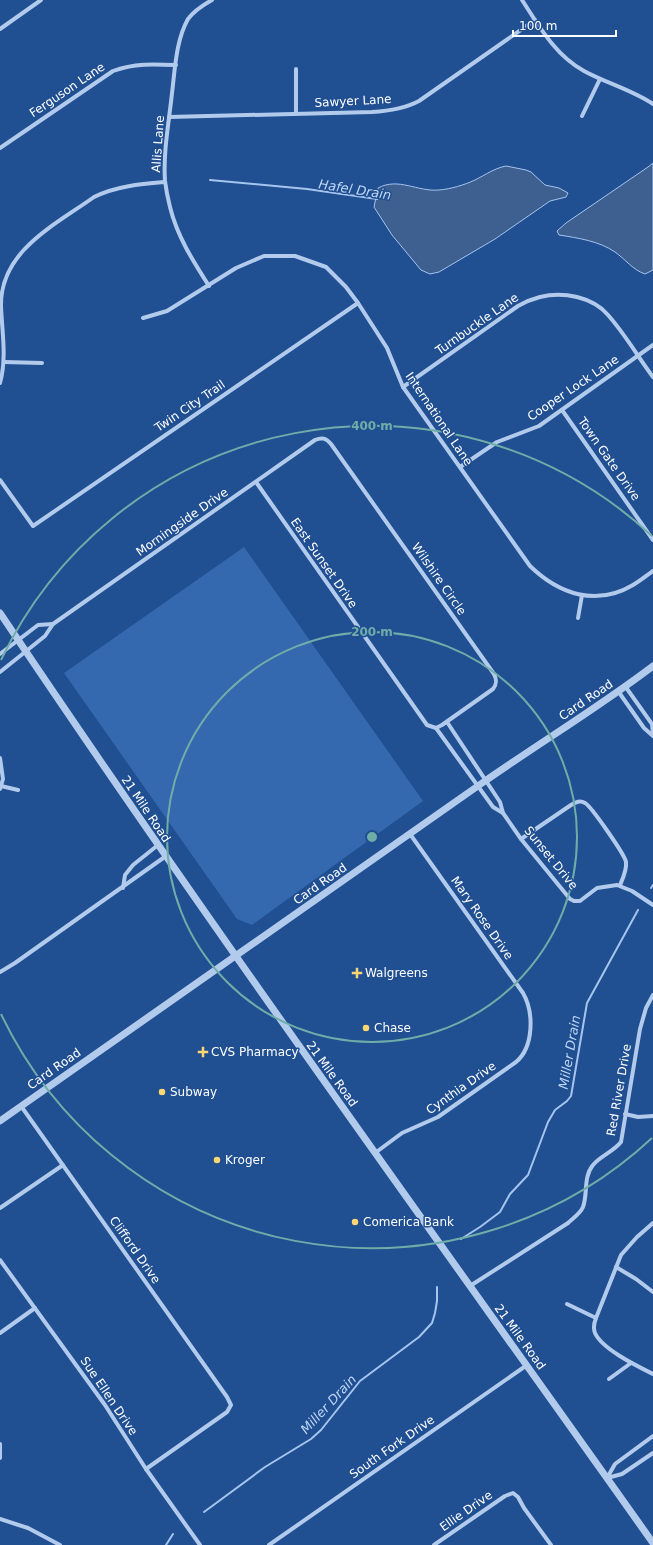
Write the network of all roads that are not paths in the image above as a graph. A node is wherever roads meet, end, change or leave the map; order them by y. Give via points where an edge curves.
1 (41, 0) edge
2 (212, 0) edge
3 (522, 0) edge
4 (535, 20) junction
5 (0, 29) edge
6 (176, 65) junction
7 (296, 69) dead end
8 (600, 79) junction
9 (653, 104) edge
10 (296, 113) junction
11 (582, 116) dead end
12 (169, 117) junction
13 (0, 148) edge
14 (165, 182) junction
15 (209, 286) junction
16 (358, 303) junction
17 (1, 304) edge
18 (143, 318) dead end
19 (653, 345) edge
20 (638, 356) junction
21 (4, 362) junction
22 (42, 363) dead end
23 (653, 377) edge
24 (0, 383) edge
25 (403, 387) junction
26 (562, 410) junction
27 (323, 438) joint
28 (460, 467) junction
29 (0, 480) edge
30 (256, 482) junction
31 (653, 540) edge
32 (653, 571) edge
33 (582, 595) junction
34 (0, 613) edge
35 (578, 618) dead end
36 (52, 624) junction
37 (18, 640) junction
38 (26, 652) junction
39 (0, 654) edge
40 (653, 666) edge
41 (0, 672) edge
42 (625, 686) junction
43 (618, 691) junction
44 (447, 722) junction
45 (436, 728) junction
46 (653, 735) edge
47 (0, 758) edge
48 (486, 780) junction
49 (477, 787) junction
50 (0, 788) edge
51 (18, 790) dead end
52 (503, 813) junction
53 (410, 834) junction
54 (522, 839) junction
55 (158, 845) junction
56 (166, 856) junction
57 (620, 885) junction
58 (123, 888) junction
59 (653, 905) edge
60 (235, 955) junction
61 (0, 972) edge
62 (653, 995) edge
63 (531, 1017) joint
64 (21, 1106) junction
65 (625, 1114) junction
66 (653, 1116) edge
67 (0, 1121) edge
68 (375, 1153) junction
69 (63, 1165) junction
70 (0, 1208) edge
71 (653, 1223) edge
72 (0, 1260) edge
73 (616, 1267) junction
74 (470, 1286) junction
75 (653, 1292) edge
76 (567, 1304) dead end
77 (35, 1308) junction
78 (596, 1318) junction
79 (0, 1333) edge
80 (631, 1363) junction
81 (527, 1365) junction
82 (653, 1374) edge
83 (609, 1379) dead end
84 (653, 1436) edge
85 (0, 1444) edge
86 (653, 1453) edge
87 (0, 1458) edge
88 (146, 1469) junction
89 (607, 1478) junction
90 (0, 1519) edge
91 (653, 1543) edge
92 (60, 1545) edge
93 (200, 1545) edge
94 (269, 1545) edge
95 (434, 1545) edge
96 (551, 1545) edge

1 - 5 street
2 - 6 street, Allis Lane via 189,19 180,38
3 - 4 street
4 - 8 street via 563,56 583,71
4 - 10 street, Sawyer Lane via 411,105 394,110
6 - 12 street, Allis Lane
6 - 13 street, Ferguson Lane via 133,65 113,71
7 - 10 street
8 - 9 street
8 - 11 street
10 - 12 street, Sawyer Lane
12 - 14 street, Allis Lane
14 - 15 street, Allis Lane via 179,234
14 - 17 street via 133,185 102,193 35,239 22,250 7,272
15 - 16 street, International Lane via 236,268 264,256 295,256 326,267
15 - 18 street, International Lane via 167,311
16 - 25 street, International Lane via 387,348
16 - 29 street, Twin City Trail via 33,526
17 - 21 street
19 - 20 street, Cooper Lock Lane
20 - 23 street, Turnbuckle Lane
20 - 25 street, Turnbuckle Lane via 608,314 596,305 573,297 542,296 518,306
20 - 26 street, Cooper Lock Lane
21 - 22 street
21 - 24 street
25 - 28 street, International Lane
26 - 28 street, Cooper Lock Lane via 539,426 492,445
26 - 31 street, Town Gate Drive
27 - 30 street, Morningside Drive via 315,440
27 - 44 street, Wilshire Circle via 331,444 496,678 493,690
28 - 33 street, International Lane via 530,566 549,583 570,593
30 - 36 street, Morningside Drive
30 - 45 street, East Sunset Drive via 424,722
32 - 33 street, International Lane via 633,585 615,593 597,597
33 - 35 street
34 - 37 street, 21 Mile Road
36 - 37 street, Morningside Drive via 38,625
36 - 38 street, Morningside Drive via 48,633
37 - 38 street, 21 Mile Road
37 - 39 street, Morningside Drive
38 - 41 street, Morningside Drive
38 - 55 street, 21 Mile Road
40 - 42 street, Card Road
42 - 43 street, Card Road
42 - 46 street via 652,724
43 - 46 street via 644,728
43 - 48 street, Card Road
44 - 45 street
44 - 48 street
45 - 49 street, East Sunset Drive
47 - 50 street via 3,779
48 - 49 street, Card Road
48 - 52 street, Sunset Drive via 500,802
49 - 52 street, Sunset Drive via 493,807
49 - 53 street, Card Road
50 - 51 street
52 - 54 street, Sunset Drive
53 - 60 street, Card Road
53 - 63 street, Mary Rose Drive via 523,993
54 - 57 street, Sunset Drive via 565,895 574,901 580,901 597,888
54 - 57 street via 571,805 584,802 592,809 625,858 626,868
55 - 56 street, 21 Mile Road
55 - 58 street via 133,866 126,875
56 - 58 street
56 - 60 street, 21 Mile Road
57 - 59 street
58 - 61 street
60 - 64 street, Card Road
60 - 68 street, 21 Mile Road
62 - 65 street, Red River Drive via 640,1029
63 - 68 street, Cynthia Drive via 527,1046 519,1059 438,1117 402,1133
64 - 67 street, Card Road
64 - 69 street, Clifford Drive
65 - 66 street via 638,1117
65 - 74 street, Red River Drive via 621,1142 593,1165 588,1174 579,1214
68 - 74 street, 21 Mile Road
69 - 70 street
69 - 88 street, Clifford Drive via 228,1397 231,1405 227,1412
71 - 73 street via 621,1255
72 - 77 street, Sue Ellen Drive
73 - 75 street
73 - 78 street
74 - 81 street, 21 Mile Road
76 - 78 street
77 - 79 street
77 - 88 street, Sue Ellen Drive via 105,1405
78 - 80 street via 593,1327 602,1343
80 - 82 street
80 - 83 street
81 - 89 street, 21 Mile Road
81 - 94 street, South Fork Drive
84 - 89 street via 615,1464
85 - 87 street
86 - 89 street via 622,1474
88 - 93 street, Sue Ellen Drive
89 - 91 street, 21 Mile Road
90 - 92 street via 28,1528
95 - 96 street, Ellie Drive via 513,1493 518,1496

